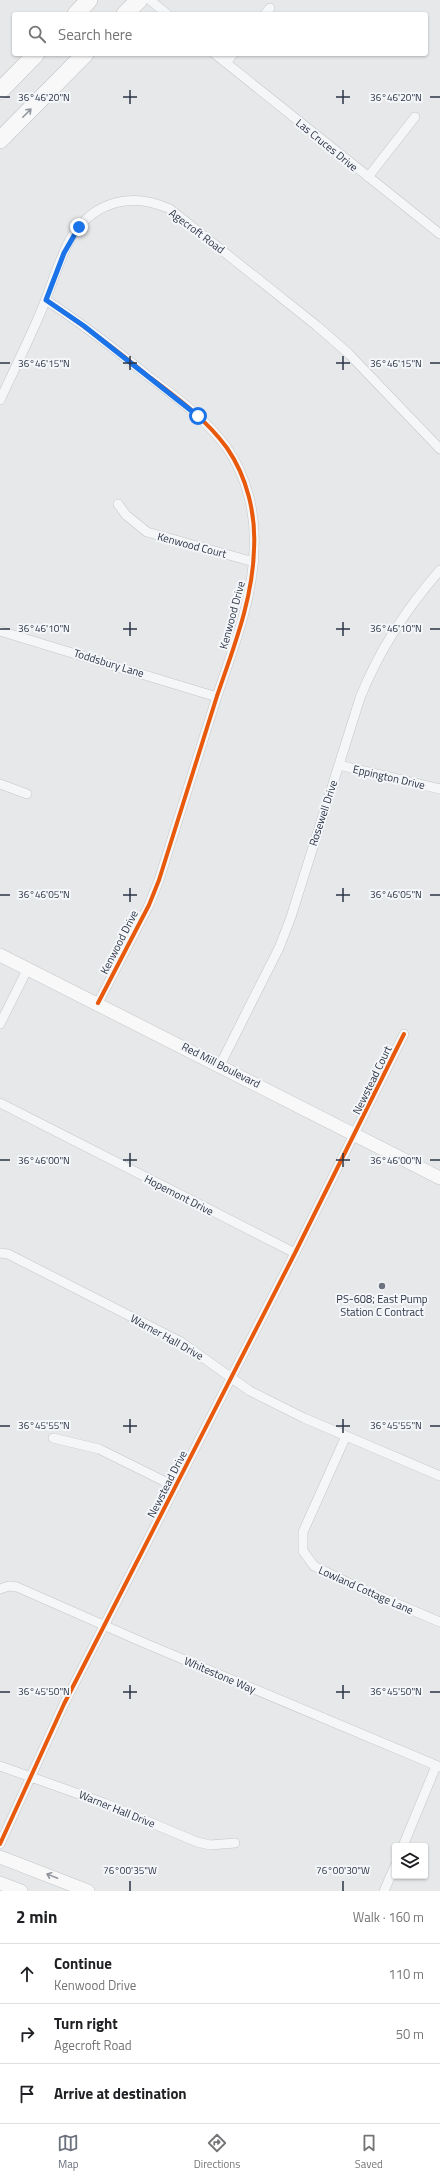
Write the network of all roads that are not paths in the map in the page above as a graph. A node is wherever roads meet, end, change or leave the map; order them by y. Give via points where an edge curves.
1 (89, 0) edge
2 (139, 0) edge
3 (150, 0) edge
4 (78, 12) edge
5 (127, 12) edge
6 (165, 12) edge
7 (34, 56) edge
8 (83, 56) edge
9 (217, 56) edge
10 (231, 56) edge
11 (226, 63) junction
12 (0, 91) edge
13 (415, 117) dead end
14 (0, 140) edge
15 (368, 177) junction
16 (440, 234) edge
17 (46, 300) junction
18 (0, 400) edge
19 (440, 449) edge
20 (118, 504) dead end
21 (254, 562) junction
22 (440, 570) edge
23 (0, 631) edge
24 (217, 697) junction
25 (339, 765) junction
26 (0, 784) edge
27 (440, 789) edge
28 (27, 794) dead end
29 (0, 955) edge
30 (28, 968) junction
31 (98, 1003) junction
32 (0, 1024) edge
33 (404, 1034) dead end
34 (220, 1065) junction
35 (0, 1103) edge
36 (355, 1134) junction
37 (440, 1178) edge
38 (0, 1253) edge
39 (295, 1253) junction
40 (231, 1378) junction
41 (346, 1436) junction
42 (53, 1438) dead end
43 (440, 1476) edge
44 (176, 1487) junction
45 (0, 1589) edge
46 (440, 1622) edge
47 (105, 1626) junction
48 (0, 1766) edge
49 (438, 1766) edge
50 (32, 1776) junction
51 (235, 1843) dead end
52 (404, 1843) edge
53 (0, 1844) edge
54 (0, 1857) edge
55 (392, 1873) edge
56 (0, 1884) edge
57 (21, 1891) edge
58 (88, 1891) edge
59 (384, 1891) edge

1 - 4 highway
2 - 5 highway
3 - 6 street
7 - 12 highway
14 -> 8 highway
9 - 11 street, Las Cruces Drive
10 - 11 street
11 - 15 street, Las Cruces Drive
13 - 15 street
15 - 16 street, Las Cruces Drive
17 - 18 street, Agecroft Road
17 - 19 street, Agecroft Road via 72,237 92,214 118,201 144,200 158,204 176,214 317,326 349,354
17 - 21 street, Kenwood Drive via 174,396 218,437 236,462 250,501 254,524
20 - 21 street, Kenwood Court via 131,520 147,532
21 - 24 street, Kenwood Drive via 239,630
22 - 25 street, Rosewell Drive via 384,645 360,698
23 - 24 street, Toddsbury Lane
24 - 31 street, Kenwood Drive via 159,880
25 - 27 street, Eppington Drive
25 - 34 street, Rosewell Drive via 279,948
26 - 28 street
29 - 30 street, Red Mill Boulevard
30 - 31 street, Red Mill Boulevard
30 - 32 street
31 - 34 street, Red Mill Boulevard
33 - 36 street, Newstead Court
34 - 36 street, Red Mill Boulevard
35 - 39 street, Hopemont Drive
36 - 37 street, Red Mill Boulevard
36 - 39 street, Newstead Drive
38 - 40 street, Warner Hall Drive via 8,1254 181,1342
39 - 40 street, Newstead Drive
40 - 41 street, Warner Hall Drive via 250,1391
40 - 44 street, Newstead Drive
41 - 43 street, Warner Hall Drive
41 - 46 street, Lowland Cottage Lane via 303,1532 301,1541 305,1555 314,1566 353,1586
42 - 44 street via 99,1449
44 - 47 street, Newstead Drive
45 - 47 street, Whitestone Way via 17,1587
47 - 49 street, Whitestone Way
47 - 50 street, Newstead Drive via 64,1704
48 - 50 street, Warner Hall Drive
49 - 52 street
50 - 51 street, Warner Hall Drive via 197,1842 210,1845
50 - 53 street, Newstead Drive
58 -> 54 street
55 - 59 street
56 - 57 street

